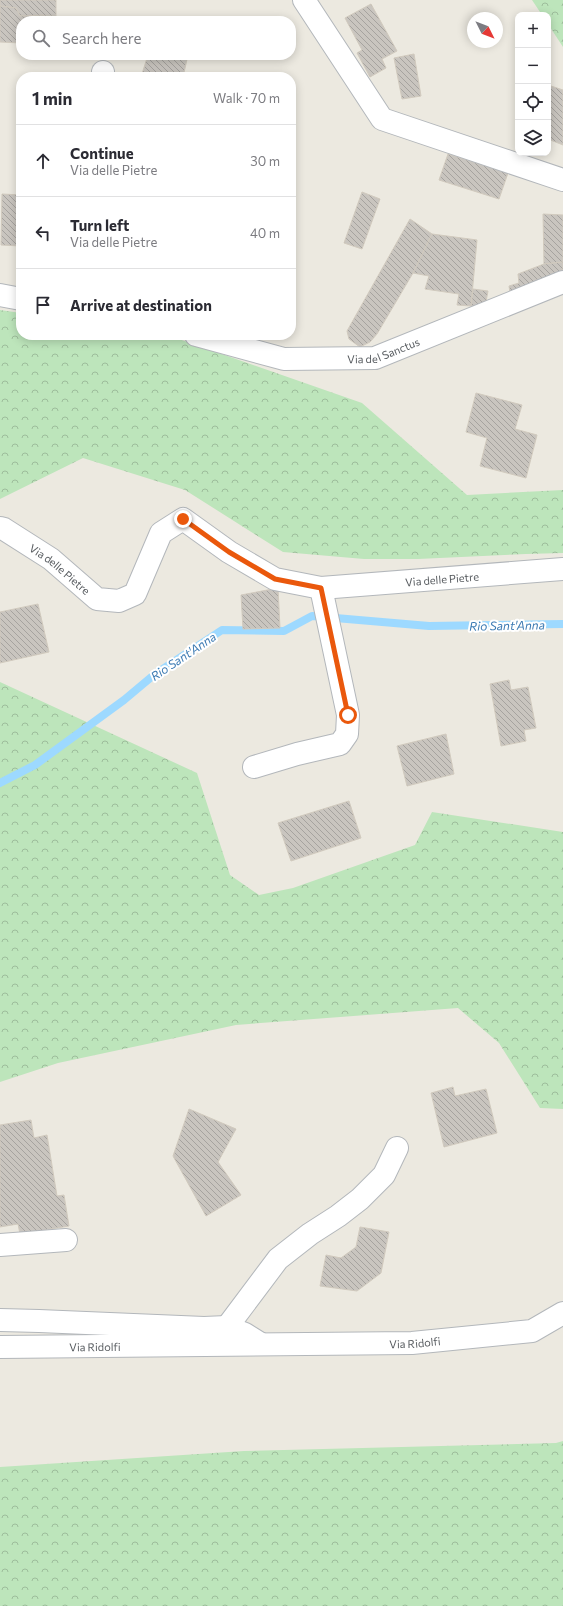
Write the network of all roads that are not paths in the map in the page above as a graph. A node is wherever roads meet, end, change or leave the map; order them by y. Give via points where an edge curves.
1 (304, 0) edge
2 (563, 180) edge
3 (563, 282) edge
4 (0, 295) edge
5 (16, 298) edge
6 (214, 340) edge
7 (0, 528) edge
8 (563, 569) edge
9 (322, 593) junction
10 (254, 767) dead end
11 (397, 1148) dead end
12 (66, 1240) dead end
13 (0, 1245) edge
14 (563, 1313) edge
15 (0, 1320) edge
16 (227, 1327) junction
17 (262, 1345) junction
18 (0, 1347) edge

1 - 2 street via 382,119
3 - 6 street, Via del Sanctus via 375,358 284,359
4 - 5 street
7 - 9 street, Via delle Pietre via 51,559 97,599 119,601 135,594 161,532 183,519 229,552 275,579
8 - 9 street, Via delle Pietre
9 - 10 street via 348,715 347,734 340,744
11 - 16 street via 384,1175 360,1199 278,1259
12 - 13 street
14 - 17 street, Via Ridolfi via 532,1331 412,1343
15 - 16 street, Via Ridolfi
16 - 17 street, Via Ridolfi via 245,1334
17 - 18 street, Via Ridolfi

